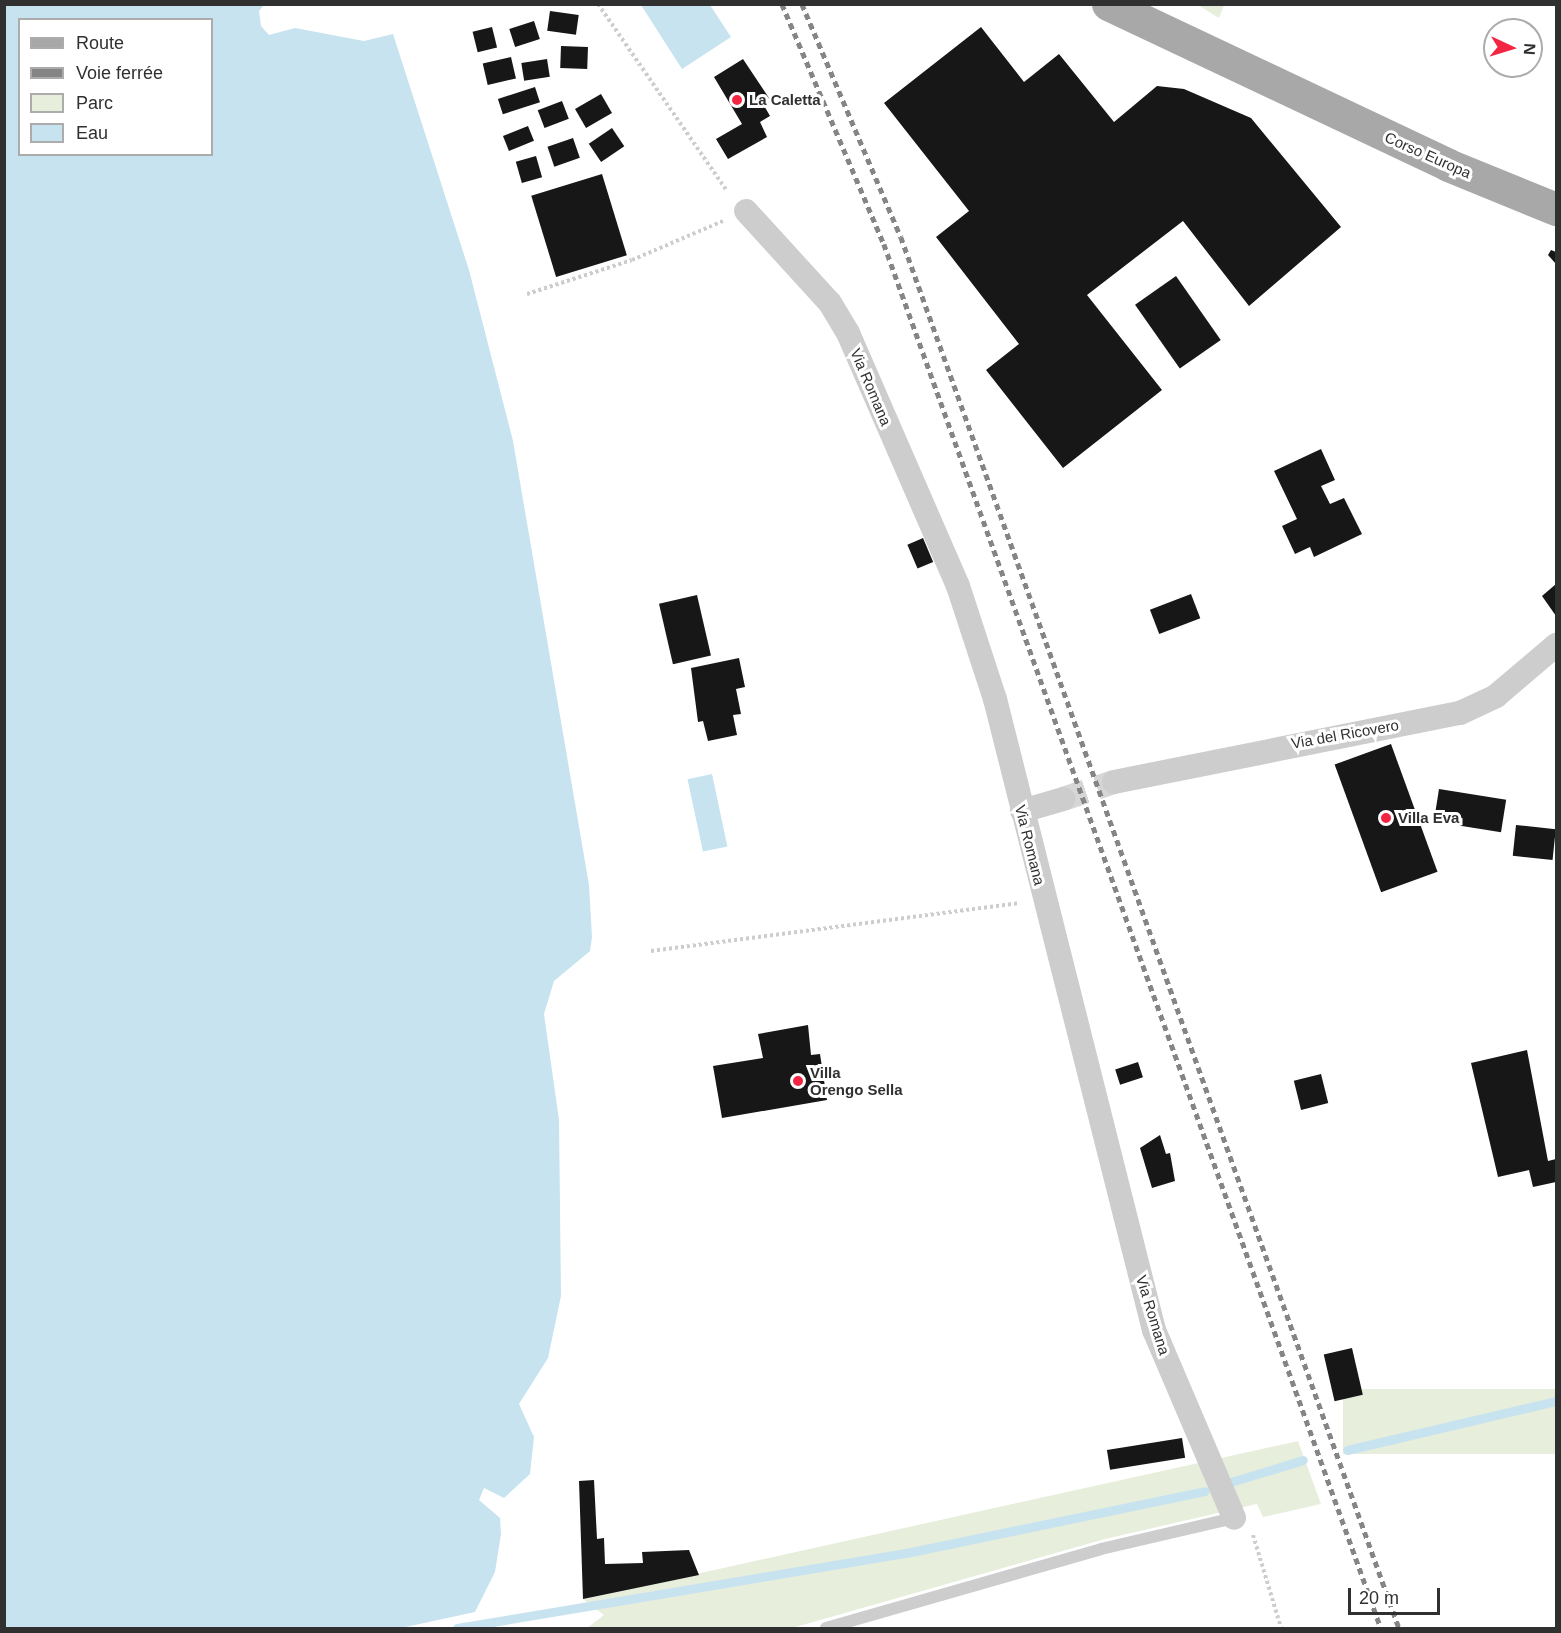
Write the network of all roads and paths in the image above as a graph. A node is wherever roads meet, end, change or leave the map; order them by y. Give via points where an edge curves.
1 (597, 4) edge
2 (1108, 4) edge
3 (1156, 4) edge
4 (1302, 97) junction
5 (1557, 209) edge
6 (746, 211) junction
7 (527, 294) dead end
8 (1557, 645) edge
9 (1114, 782) tunnel mouth
10 (1063, 799) tunnel mouth
11 (1022, 811) junction
12 (1044, 900) junction
13 (651, 951) dead end
14 (1234, 1518) junction
15 (826, 1629) edge
16 (1281, 1629) edge

1 - 6 path
2 - 4 main road, Corso Europa
3 - 4 main road, Corso Europa
4 - 5 main road, Corso Europa
6 - 7 path via 632,260
6 - 11 street, Via Romana via 830,303 848,333 958,586 995,699
8 - 9 street, Via del Ricovero via 1496,696 1460,713
10 - 11 street
11 - 12 street, Via Romana
12 - 13 path
12 - 14 street, Via Romana via 1154,1330
14 - 15 lane via 1101,1549
14 - 16 path via 1251,1526

